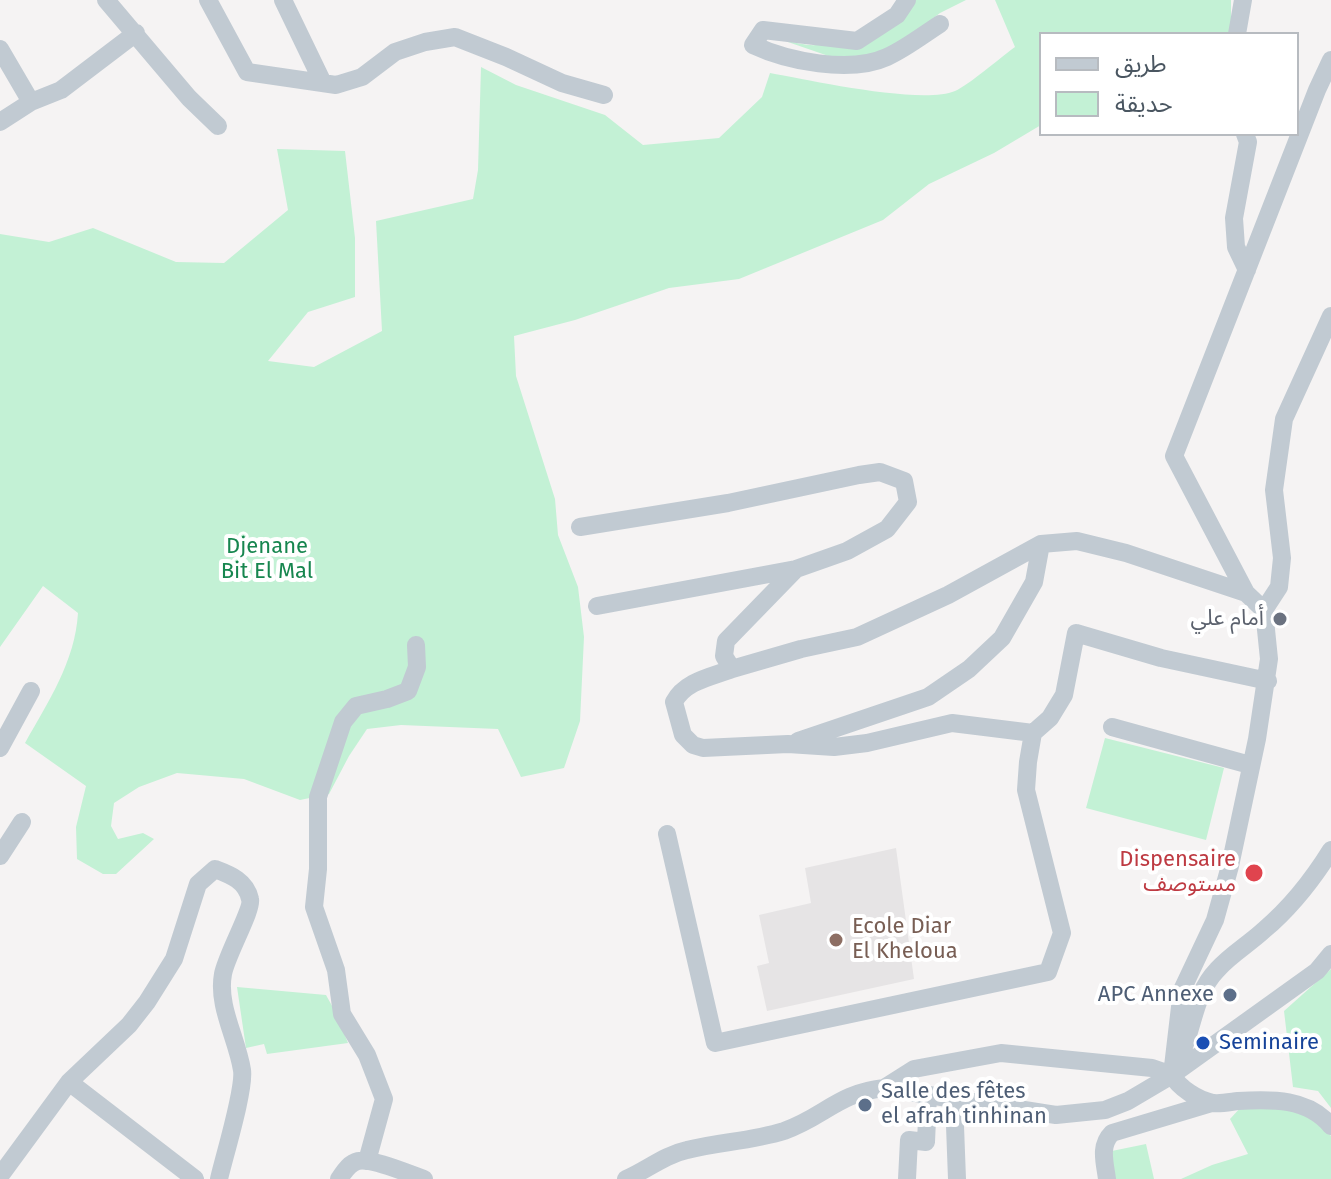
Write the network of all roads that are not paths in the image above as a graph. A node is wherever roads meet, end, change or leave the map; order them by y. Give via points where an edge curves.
1 (106, 0) edge
2 (208, 0) edge
3 (283, 0) edge
4 (907, 0) edge
5 (1243, 0) edge
6 (940, 24) dead end
7 (1237, 32) edge
8 (136, 33) junction
9 (0, 49) edge
10 (1331, 60) edge
11 (323, 83) junction
12 (604, 95) dead end
13 (31, 102) junction
14 (0, 122) edge
15 (218, 126) dead end
16 (1246, 136) edge
17 (1247, 270) junction
18 (1331, 316) edge
19 (580, 527) dead end
20 (1041, 544) junction
21 (796, 569) junction
22 (1246, 593) junction
23 (597, 606) dead end
24 (1264, 610) junction
25 (416, 645) dead end
26 (732, 669) junction
27 (1268, 681) junction
28 (31, 691) dead end
29 (1112, 727) dead end
30 (1033, 733) junction
31 (788, 744) junction
32 (0, 748) edge
33 (1250, 765) junction
34 (22, 822) dead end
35 (667, 834) dead end
36 (1331, 850) edge
37 (0, 856) edge
38 (1331, 954) edge
39 (1172, 1075) junction
40 (69, 1082) junction
41 (884, 1088) junction
42 (928, 1096) junction
43 (954, 1099) junction
44 (1212, 1103) junction
45 (1331, 1126) edge
46 (367, 1161) junction
47 (0, 1176) edge
48 (635, 1177) edge
49 (195, 1179) edge
50 (219, 1179) edge
51 (339, 1179) edge
52 (424, 1179) edge
53 (907, 1179) edge
54 (957, 1179) edge
55 (1107, 1179) edge

1 - 8 street
2 - 11 street via 247,72
3 - 11 street
4 - 6 street via 897,15 857,41 763,30 753,45 777,56 857,65 885,58
5 - 7 street
8 - 13 street via 61,90
8 - 15 street
9 - 13 street
10 - 17 street
11 - 12 street via 362,77 395,52 455,37 562,83
13 - 14 street
16 - 17 street via 1234,218 1236,247
17 - 22 street via 1174,456
18 - 24 street via 1284,419 1274,490 1282,558 1279,587
19 - 21 street via 880,472 904,481 908,502 887,529 847,551
20 - 22 street via 1077,541
20 - 26 street via 857,637
20 - 31 street via 1034,582 1009,627 969,669 928,697
21 - 23 street
21 - 26 street via 726,641 724,656
22 - 24 street
24 - 27 street
25 - 46 street via 417,667 408,691 356,706 343,722 318,797 314,907 336,970 342,1014 367,1055 384,1099
26 - 31 street via 679,692 674,702 683,735 703,748
27 - 30 street via 1076,633 1064,695
27 - 33 street
28 - 32 street
29 - 33 street
30 - 31 street via 952,723 867,743
30 - 35 street via 1026,790 1062,933 1048,972 715,1043
33 - 39 street via 1215,920 1182,990
34 - 37 street
36 - 39 street via 1294,900 1216,970 1198,997
38 - 39 street via 1317,971
39 - 41 street via 1152,1068 1001,1053 914,1069
39 - 43 street via 1128,1101 1087,1114 1056,1115
39 - 44 street via 1178,1086
40 - 47 street
40 - 49 street
40 - 50 street via 129,1025 167,972 198,884 215,869 241,882 251,907 229,951 221,993 243,1074
41 - 42 street
41 - 48 street via 840,1099 809,1121 780,1132 684,1150
42 - 43 street
42 - 53 street via 926,1142 909,1140
43 - 54 street
44 - 45 street via 1293,1103 1320,1113
44 - 55 street via 1112,1133 1104,1148
46 - 51 street via 349,1166
46 - 52 street

